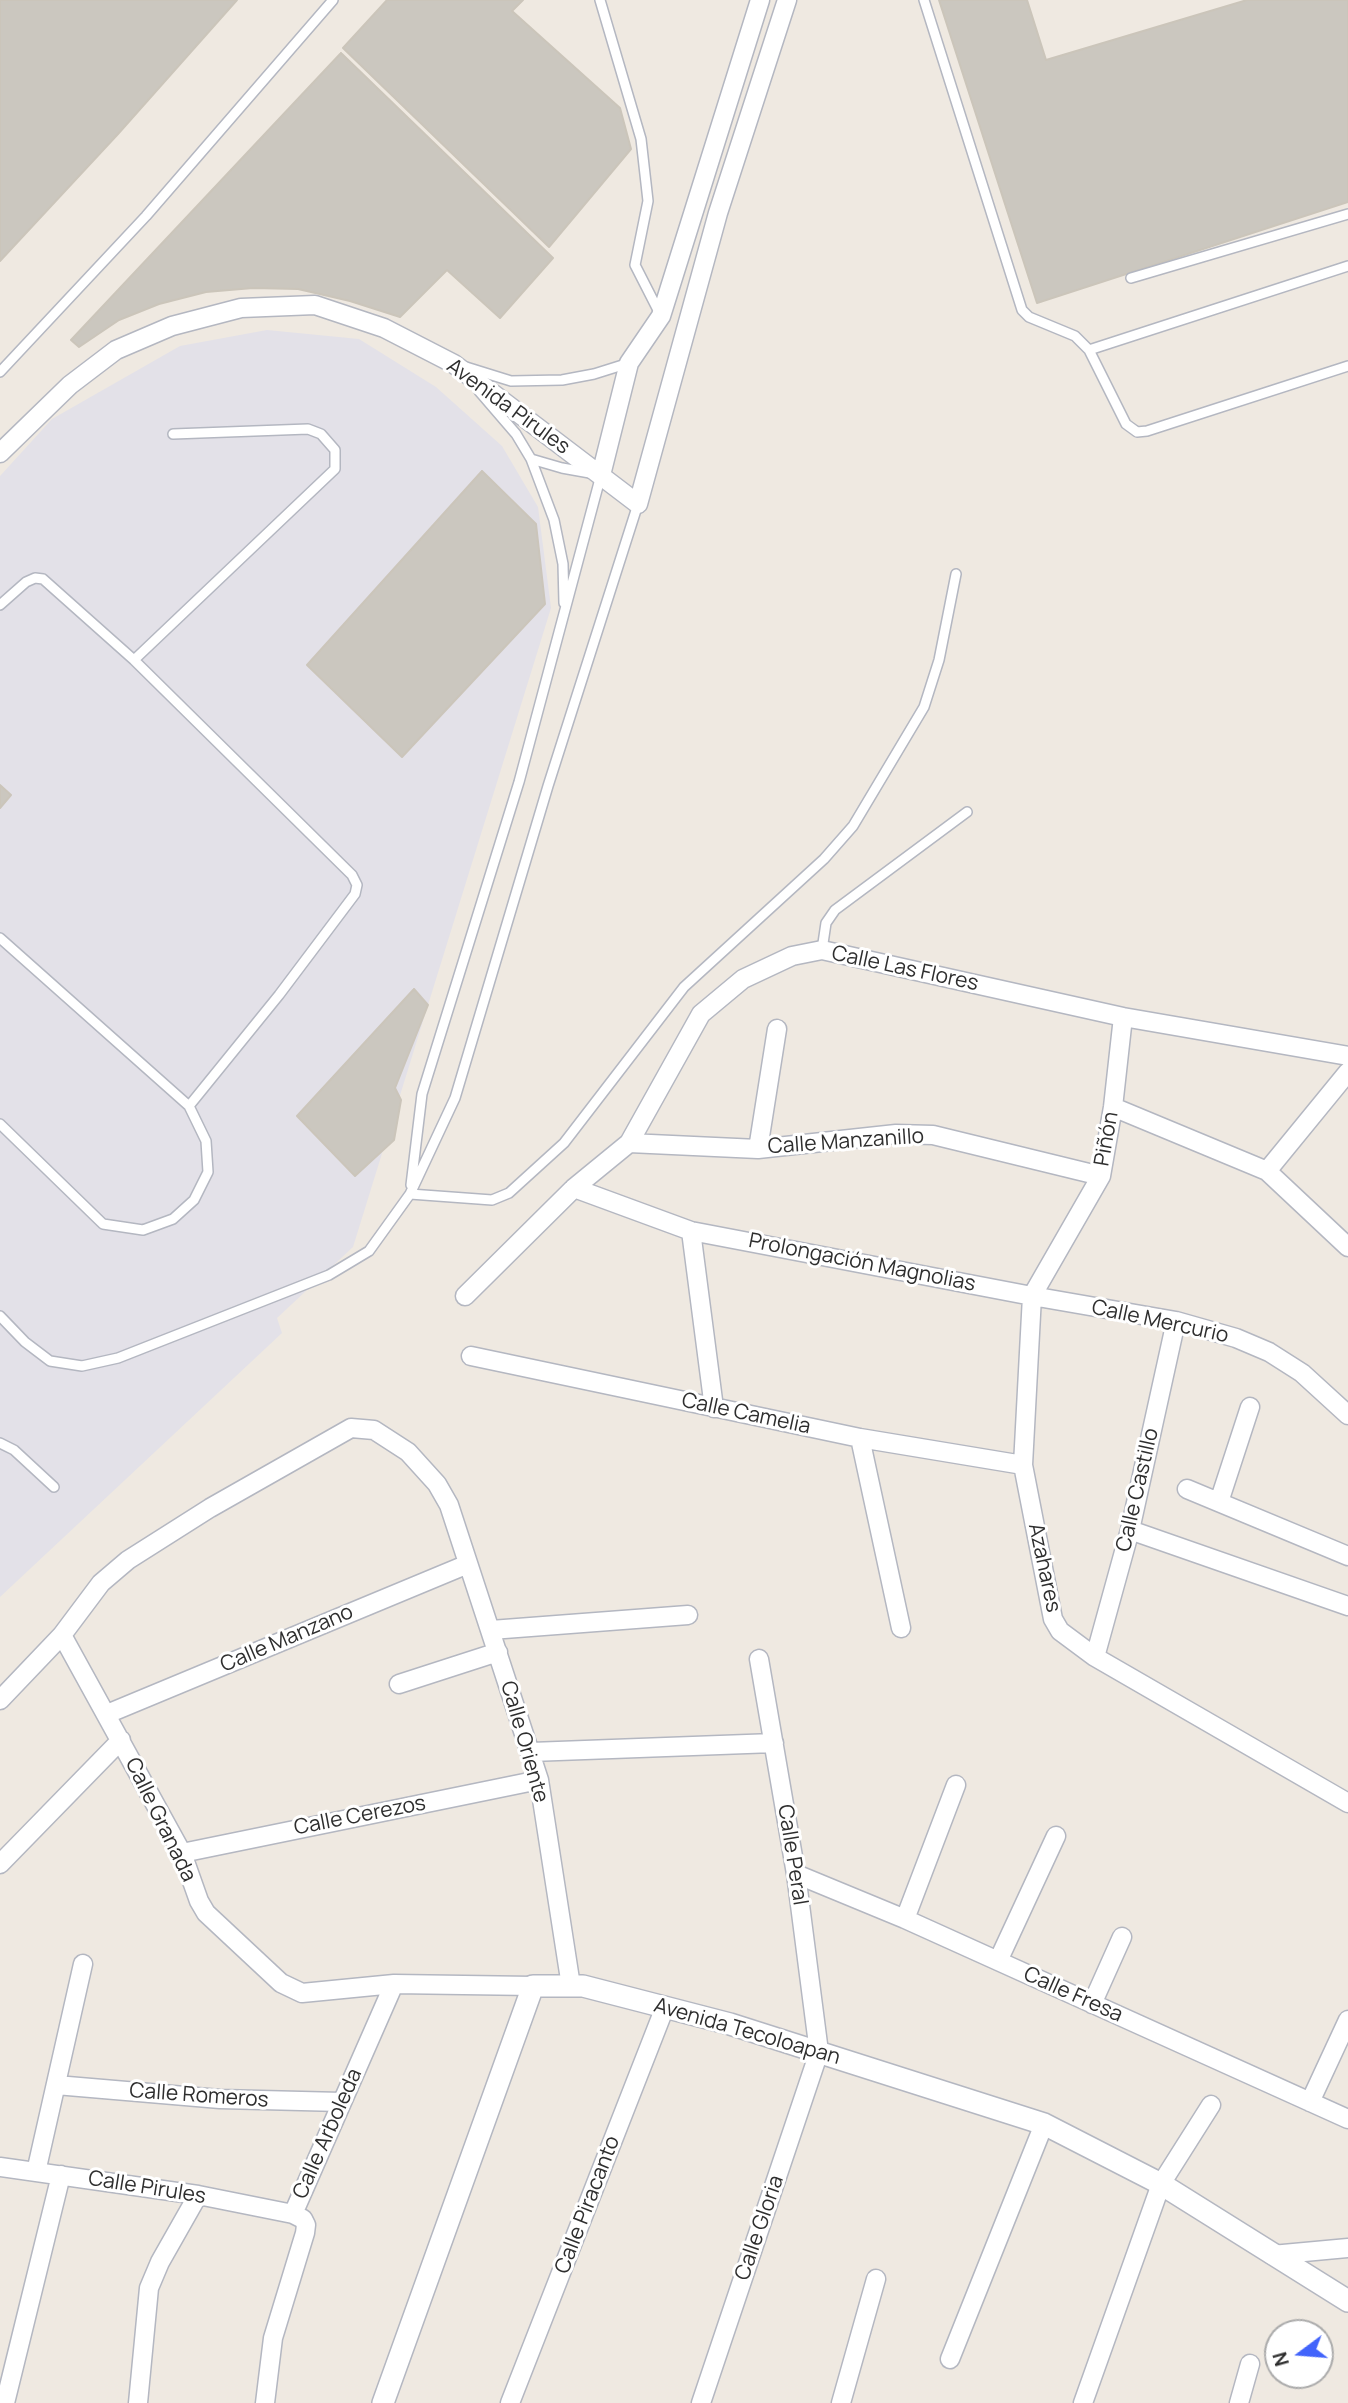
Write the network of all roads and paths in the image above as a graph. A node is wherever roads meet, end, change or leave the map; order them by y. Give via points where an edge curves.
1 (333, 0) edge
2 (600, 0) edge
3 (760, 0) edge
4 (787, 0) edge
5 (924, 0) edge
6 (697, 206) junction
7 (718, 213) junction
8 (1348, 214) edge
9 (1348, 266) edge
10 (1131, 278) dead end
11 (661, 316) junction
12 (1089, 350) junction
13 (629, 363) junction
14 (454, 364) junction
15 (1348, 366) edge
16 (0, 372) edge
17 (173, 434) dead end
18 (0, 453) edge
19 (531, 459) junction
20 (601, 475) junction
21 (638, 504) junction
22 (956, 574) dead end
23 (0, 605) edge
24 (564, 613) junction
25 (134, 660) junction
26 (967, 812) dead end
27 (0, 939) edge
28 (822, 950) junction
29 (1128, 1017) junction
30 (777, 1029) dead end
31 (1348, 1056) edge
32 (1348, 1072) edge
33 (189, 1106) junction
34 (1113, 1107) junction
35 (0, 1124) edge
36 (629, 1143) junction
37 (758, 1149) junction
38 (1267, 1171) junction
39 (1101, 1176) junction
40 (574, 1188) junction
41 (410, 1194) junction
42 (691, 1231) junction
43 (1348, 1247) edge
44 (1032, 1296) junction
45 (465, 1297) dead end
46 (0, 1316) edge
47 (1176, 1321) junction
48 (471, 1356) dead end
49 (1250, 1407) dead end
50 (714, 1408) junction
51 (1348, 1415) edge
52 (860, 1438) junction
53 (0, 1443) edge
54 (1023, 1465) junction
55 (54, 1487) dead end
56 (1187, 1489) dead end
57 (1219, 1502) junction
58 (1130, 1530) junction
59 (1348, 1556) edge
60 (468, 1564) junction
61 (1348, 1606) edge
62 (688, 1615) dead end
63 (901, 1628) dead end
64 (491, 1630) junction
65 (62, 1635) junction
66 (498, 1652) junction
67 (1096, 1657) junction
68 (759, 1659) dead end
69 (399, 1684) dead end
70 (0, 1700) edge
71 (107, 1714) junction
72 (121, 1740) junction
73 (774, 1743) junction
74 (531, 1752) junction
75 (539, 1780) junction
76 (956, 1785) dead end
77 (1348, 1803) edge
78 (1056, 1836) dead end
79 (182, 1853) junction
80 (0, 1864) edge
81 (796, 1874) junction
82 (905, 1919) junction
83 (1122, 1937) dead end
84 (998, 1961) junction
85 (83, 1964) dead end
86 (394, 1984) junction
87 (533, 1986) junction
88 (571, 1986) junction
89 (1092, 2004) junction
90 (665, 2007) junction
91 (1348, 2021) edge
92 (819, 2052) junction
93 (56, 2085) junction
94 (342, 2102) junction
95 (1310, 2102) junction
96 (1211, 2105) dead end
97 (1348, 2119) edge
98 (1044, 2124) junction
99 (0, 2167) edge
100 (36, 2172) junction
101 (61, 2175) junction
102 (1161, 2184) junction
103 (198, 2195) junction
104 (293, 2214) junction
105 (1348, 2248) edge
106 (1272, 2255) junction
107 (876, 2279) dead end
108 (1348, 2301) edge
109 (950, 2360) dead end
110 (1250, 2364) dead end
111 (3, 2403) edge
112 (138, 2403) edge
113 (265, 2403) edge
114 (383, 2403) edge
115 (510, 2403) edge
116 (701, 2403) edge
117 (841, 2403) edge
118 (1083, 2403) edge
119 (1239, 2403) edge

1 - 16 lane via 146,216
2 - 11 lane via 641,139 648,201 635,265
3 - 6 street
4 - 7 street
5 - 12 lane via 1021,310 1075,336
6 - 7 street
6 - 11 street
7 - 21 street
8 - 10 lane
9 - 12 lane
11 - 13 street
12 - 15 lane via 1126,424 1137,432
13 - 14 lane via 562,380 511,381
13 - 20 street
14 - 18 street, Avenida Pirules via 384,328 315,305 241,308 172,326 116,350 70,385
14 - 19 lane via 516,434
14 - 20 street, Avenida Pirules
17 - 25 lane via 308,429 321,434 335,450 335,470
19 - 20 lane
19 - 24 lane via 554,520 563,565
20 - 21 street, Avenida Pirules
20 - 24 lane
21 - 41 lane via 455,1098
22 - 41 lane via 939,660 924,707 853,826 824,859 684,987 564,1143 509,1193 492,1200
23 - 25 lane via 26,582 43,579
24 - 41 lane via 519,782 422,1094
25 - 33 lane via 357,885 355,894 279,995
26 - 28 lane via 835,910 826,923
27 - 33 lane
28 - 29 street, Calle Las Flores
28 - 36 street, Calle Las Flores via 792,956 743,979 701,1014
29 - 31 street, Calle Las Flores
29 - 34 street, Piñón
30 - 37 street
32 - 38 street
33 - 35 lane via 206,1141 208,1171 194,1200 173,1219 143,1230 103,1224
34 - 38 street
34 - 39 street, Piñón
36 - 37 street, Calle Manzanillo
36 - 40 street
37 - 39 street, Calle Manzanillo via 896,1134 933,1135
38 - 43 street
39 - 44 street, Piñón
40 - 42 street, Prolongación Magnolias
40 - 45 street
41 - 46 lane via 369,1251 329,1275 118,1358 82,1366 50,1361
42 - 44 street, Prolongación Magnolias
42 - 50 street
44 - 47 street, Calle Mercurio
44 - 54 street, Azahares
47 - 51 street, Calle Mercurio via 1269,1352 1302,1373
47 - 58 street, Calle Castillo
48 - 50 street, Calle Camelia
49 - 57 street
50 - 52 street, Calle Camelia
52 - 54 street, Calle Camelia
52 - 63 street
53 - 55 lane
54 - 67 street, Azahares via 1053,1619 1060,1632
56 - 57 street
57 - 59 street
58 - 61 street
58 - 67 street, Calle Castillo
60 - 64 street, Calle Oriente
60 - 65 street, Calle Oriente via 449,1505 437,1484 408,1452 374,1430 351,1428 128,1560 101,1583
60 - 71 street, Calle Manzano
62 - 64 street
64 - 66 street, Calle Oriente
65 - 70 street
65 - 71 street, Calle Granada
66 - 69 street
66 - 74 street, Calle Oriente
67 - 77 street, Azahares
68 - 73 street, Calle Peral
71 - 72 street, Calle Granada
72 - 79 street, Calle Granada
72 - 80 street
73 - 74 street
73 - 81 street, Calle Peral
74 - 75 street, Calle Oriente
75 - 79 street, Calle Cerezos
75 - 88 street, Calle Oriente
76 - 82 street
78 - 84 street
79 - 86 street, Calle Granada via 206,1913 292,1990 302,1993
81 - 82 street, Calle Fresa
81 - 92 street, Calle Peral
82 - 84 street, Calle Fresa
83 - 89 street
84 - 89 street, Calle Fresa
85 - 93 street
86 - 87 street, Calle Granada
86 - 94 street, Calle Arboleda
87 - 88 street, Avenida Tecoloapan
87 - 114 street
88 - 90 street, Avenida Tecoloapan
89 - 95 street, Calle Fresa
90 - 92 street, Avenida Tecoloapan
90 - 115 street, Calle Piracanto
91 - 95 street
92 - 98 street, Avenida Tecoloapan
92 - 116 street, Calle Gloria
93 - 94 street, Calle Romeros via 220,2099
93 - 100 street
94 - 104 street, Calle Arboleda
95 - 97 street, Calle Fresa
96 - 102 street
98 - 102 street, Avenida Tecoloapan
98 - 109 street
99 - 100 street, Calle Pirules
100 - 101 street, Calle Pirules
101 - 103 street, Calle Pirules
101 - 111 street
102 - 106 street, Avenida Tecoloapan
102 - 118 street
103 - 104 street, Calle Pirules
103 - 112 street via 149,2288
104 - 113 street, Calle Arboleda via 303,2219 306,2233 273,2338
105 - 106 street
106 - 108 street, Avenida Tecoloapan
107 - 117 street
110 - 119 street

